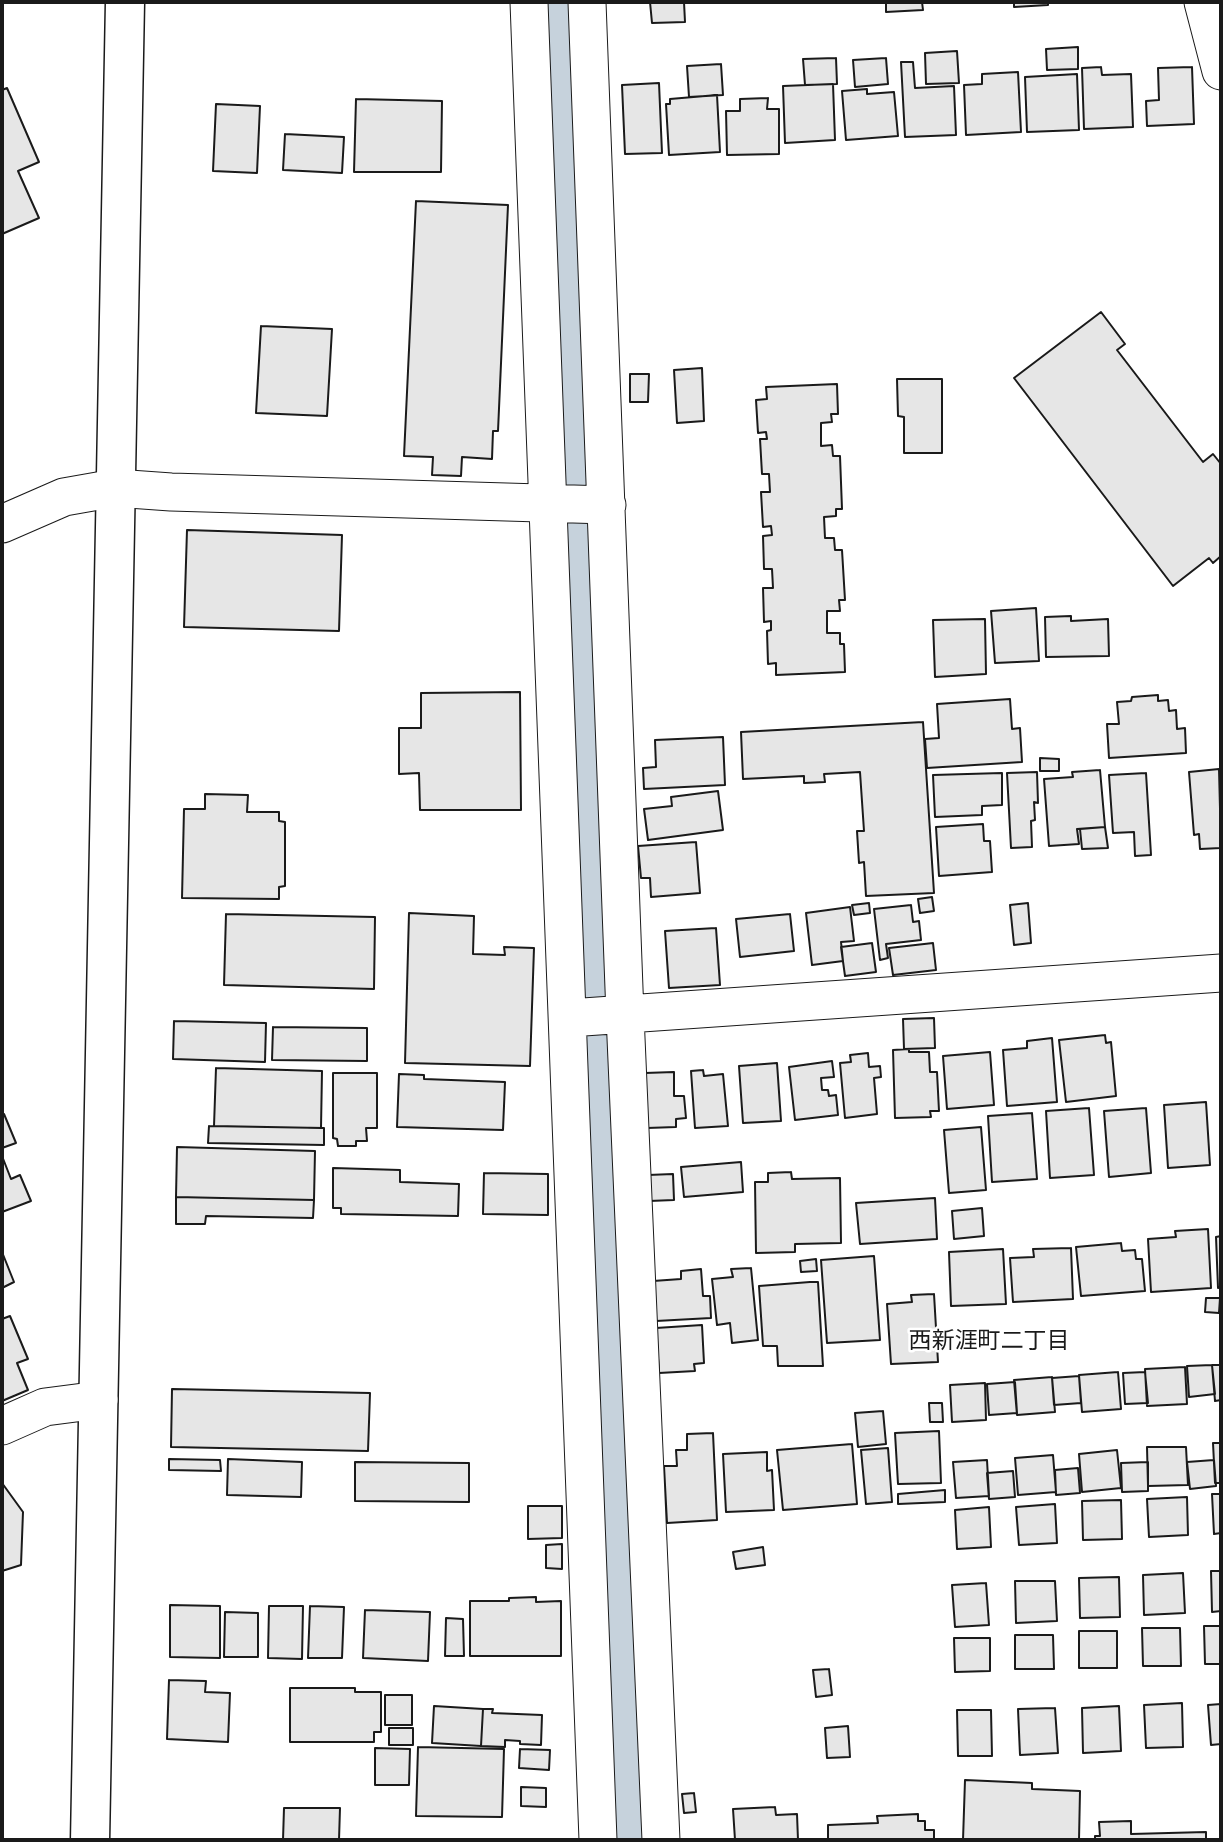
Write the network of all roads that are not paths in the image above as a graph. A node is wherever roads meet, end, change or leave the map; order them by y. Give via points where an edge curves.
1 (125, 2) edge
2 (529, 2) edge
3 (587, 2) edge
4 (1203, 2) edge
5 (1221, 71) edge
6 (115, 488) junction
7 (581, 505) junction
8 (2, 524) edge
9 (1221, 973) edge
10 (598, 1016) junction
11 (99, 1400) junction
12 (2, 1426) edge
13 (90, 1840) edge
14 (598, 1840) edge
15 (661, 1840) edge

1 - 6 street
2 - 7 street
3 - 7 street
4 - 5 street
6 - 7 street
6 - 8 street via 64,497
6 - 11 street
7 - 10 street
7 - 10 street
9 - 10 street
10 - 14 street
10 - 15 street
11 - 12 street via 45,1407
11 - 13 street

